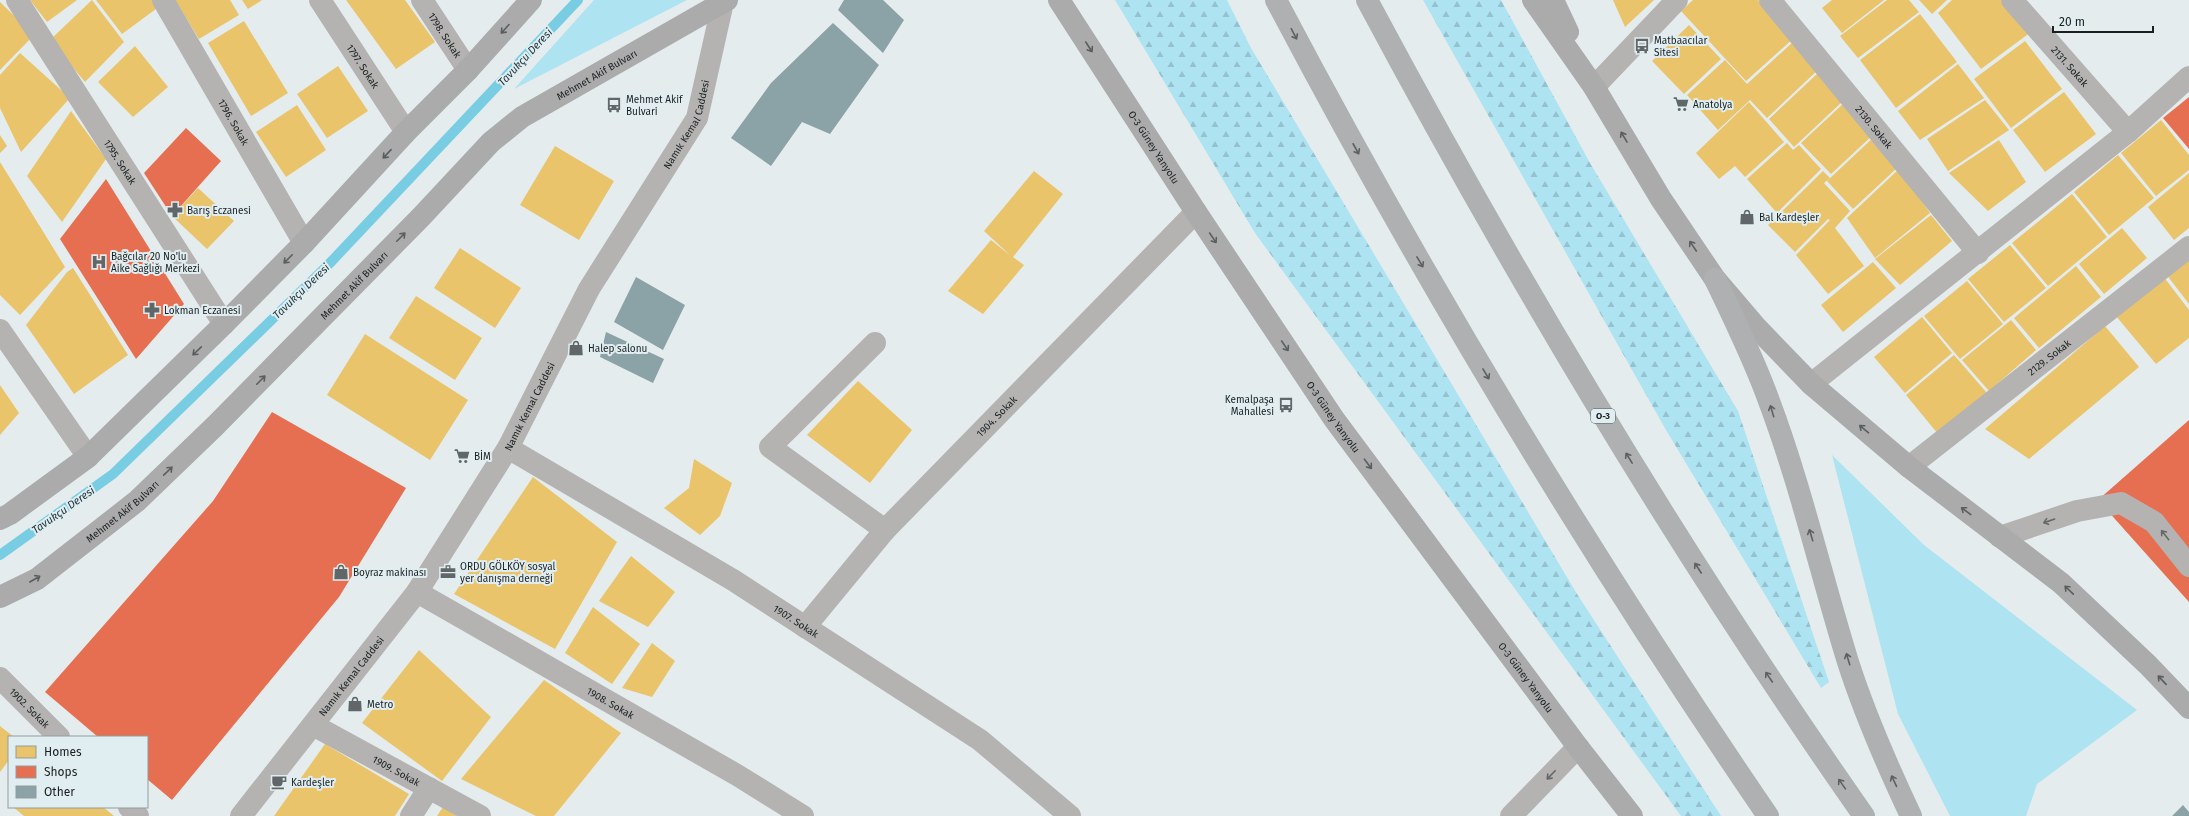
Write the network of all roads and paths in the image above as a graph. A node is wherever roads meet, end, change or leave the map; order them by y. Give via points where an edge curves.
1 (17, 0) edge
2 (163, 0) edge
3 (320, 0) edge
4 (422, 0) edge
5 (531, 0) edge
6 (1276, 0) edge
7 (1367, 0) edge
8 (1533, 0) edge
9 (1553, 0) edge
10 (1677, 0) edge
11 (1770, 0) edge
12 (2012, 0) edge
13 (725, 1) edge
14 (1060, 4) edge
15 (468, 70) junction
16 (2189, 77) edge
17 (1594, 87) junction
18 (406, 132) junction
19 (2128, 132) junction
20 (1196, 212) junction
21 (304, 243) junction
22 (2189, 247) edge
23 (1978, 253) junction
24 (1715, 279) junction
25 (224, 324) junction
26 (0, 330) edge
27 (875, 343) dead end
28 (1811, 384) junction
29 (508, 448) junction
30 (88, 457) junction
31 (1909, 467) junction
32 (0, 519) edge
33 (885, 530) junction
34 (2000, 536) junction
35 (2189, 566) edge
36 (417, 592) junction
37 (0, 597) edge
38 (805, 627) junction
39 (0, 678) edge
40 (2189, 708) edge
41 (313, 725) junction
42 (58, 736) edge
43 (1578, 748) junction
44 (429, 788) junction
45 (130, 808) edge
46 (138, 816) edge
47 (241, 816) edge
48 (411, 816) edge
49 (480, 816) edge
50 (803, 816) edge
51 (1070, 816) edge
52 (1511, 816) edge
53 (1632, 816) edge
54 (1768, 816) edge
55 (1864, 816) edge
56 (1911, 816) edge

1 - 25 street, 1795. Sokak
2 - 21 street, 1796. Sokak
3 - 18 street, 1797. Sokak
4 - 15 street, 1798. Sokak
5 -> 15 main road
6 -> 54 highway via 1394,218 1584,537 1686,696
55 -> 7 highway, O-3 via 1748,645 1626,454 1445,146
8 - 17 main road
9 - 17 main road
10 - 17 street
11 - 23 street, 2130. Sokak
12 - 19 street, 2131. Sokak
13 - 29 street, Namık Kemal Caddesi via 697,118 589,289
37 -> 13 main road, Mehmet Akif Bulvarı via 37,579 137,501 226,415 491,142 522,117
14 -> 20 main road, O-3 Güney Yanyolu
15 - 18 main road
16 - 19 street
24 -> 17 main road via 1661,200
18 -> 21 main road
19 - 23 street
20 - 33 street, 1904. Sokak
20 -> 43 main road, O-3 Güney Yanyolu via 1334,419
21 -> 25 main road
22 - 31 street, 2129. Sokak
23 - 28 street
24 - 28 main road via 1756,327
56 -> 24 highway via 1878,747 1848,662 1770,401
25 -> 30 main road
26 - 30 street
27 - 33 street via 770,446
31 -> 28 main road
29 - 36 street, Namık Kemal Caddesi
29 - 38 street, 1907. Sokak via 733,580
30 - 32 main road
34 -> 31 main road
33 - 38 street, 1904. Sokak
35 -> 34 street via 2154,522 2121,503 2077,511
40 -> 34 main road via 2061,582
36 - 41 street, Namık Kemal Caddesi
36 - 50 street, 1908. Sokak via 737,774
38 - 51 street, 1907. Sokak via 980,740
39 - 42 street, 1902. Sokak
41 - 44 street, 1909. Sokak
41 - 47 street, Namık Kemal Caddesi
43 -> 52 street
43 - 53 main road, O-3 Güney Yanyolu
44 - 48 street
44 - 49 street, 1909. Sokak
45 - 46 street

